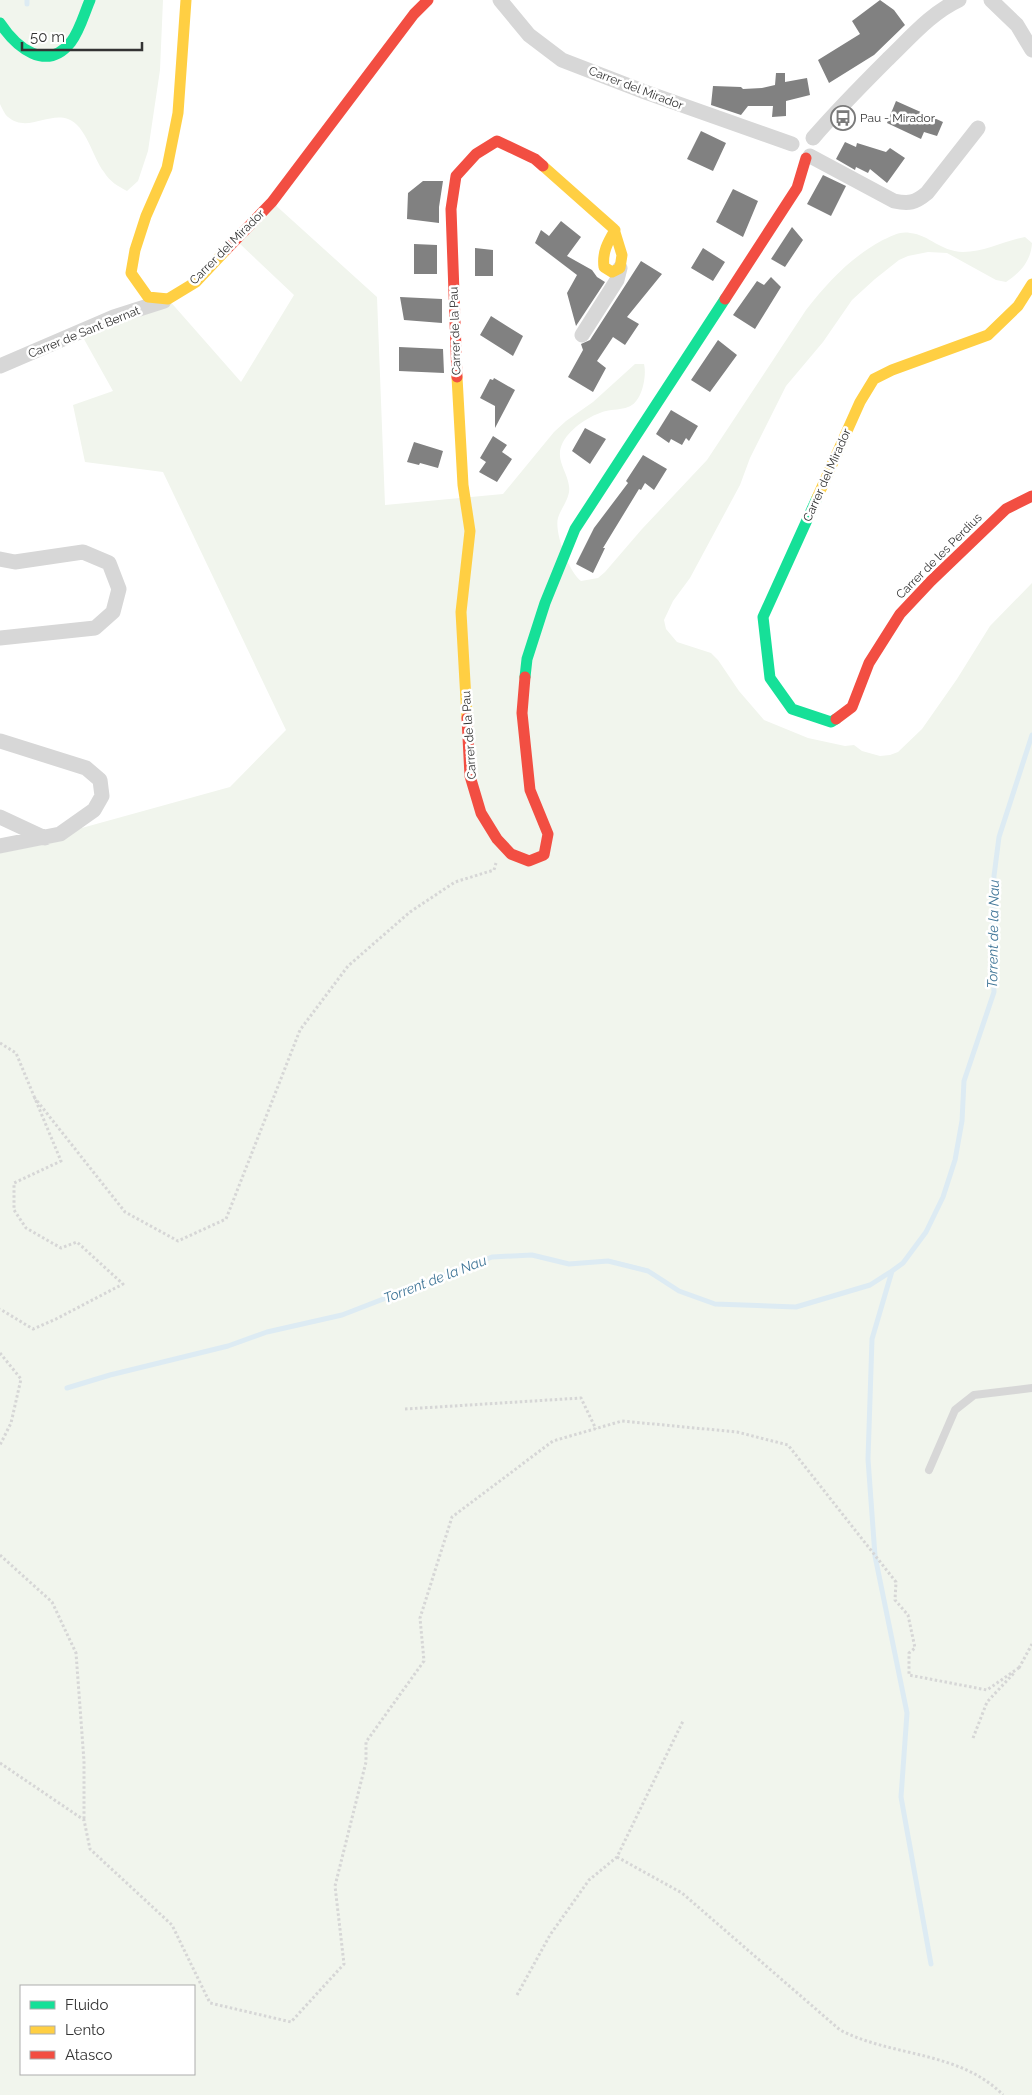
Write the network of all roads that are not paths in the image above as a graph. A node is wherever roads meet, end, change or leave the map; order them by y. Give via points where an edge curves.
1 (90, 0) edge
2 (186, 0) edge
3 (428, 0) edge
4 (500, 0) edge
5 (959, 0) edge
6 (991, 0) edge
7 (0, 23) edge
8 (1032, 50) edge
9 (978, 128) dead end
10 (812, 138) junction
11 (792, 144) junction
12 (808, 157) junction
13 (615, 230) junction
14 (620, 268) junction
15 (1032, 284) edge
16 (168, 299) junction
17 (582, 335) dead end
18 (0, 366) edge
19 (1032, 496) edge
20 (0, 559) edge
21 (0, 638) edge
22 (831, 722) joint
23 (0, 742) edge
24 (0, 817) edge
25 (45, 838) junction
26 (0, 846) edge
27 (1032, 1388) edge
28 (929, 1470) dead end

1 - 7 street via 72,40 54,56 36,55 25,50 9,38
2 - 16 street via 178,114 167,168 146,216 131,273 148,297
3 - 16 street, Carrer del Mirador via 414,14 272,202 196,282
4 - 11 street, Carrer del Mirador via 529,35 562,60
5 - 10 street via 946,6 913,35
6 - 8 street via 1017,25
9 - 12 street via 927,193 907,204 894,201
10 - 11 street via 808,134 800,134
10 - 12 street via 816,146
11 - 12 street via 795,154
12 - 13 street, Carrer de la Pau via 797,188 573,532 527,659 522,713 530,790 548,834 544,856 529,861 511,854 501,844 481,813 470,776 461,612 470,531 458,414 451,209 456,176 476,154 497,141 535,160
13 - 14 street via 622,255
13 - 14 street via 602,256 604,267 612,272
14 - 17 street via 617,280
15 - 22 street, Carrer del Mirador via 1018,306 988,335 874,378 860,402 762,617 770,678 792,709
16 - 18 street, Carrer de Sant Bernat via 114,317
19 - 22 street, Carrer de les Perdius via 1006,509 900,614 869,664 852,707
20 - 21 street via 15,562 83,552 109,563 119,589 113,612 95,628
23 - 25 street via 86,768 100,780 102,796 94,810 60,834
24 - 25 street
25 - 26 street
27 - 28 lane via 974,1395 955,1410

